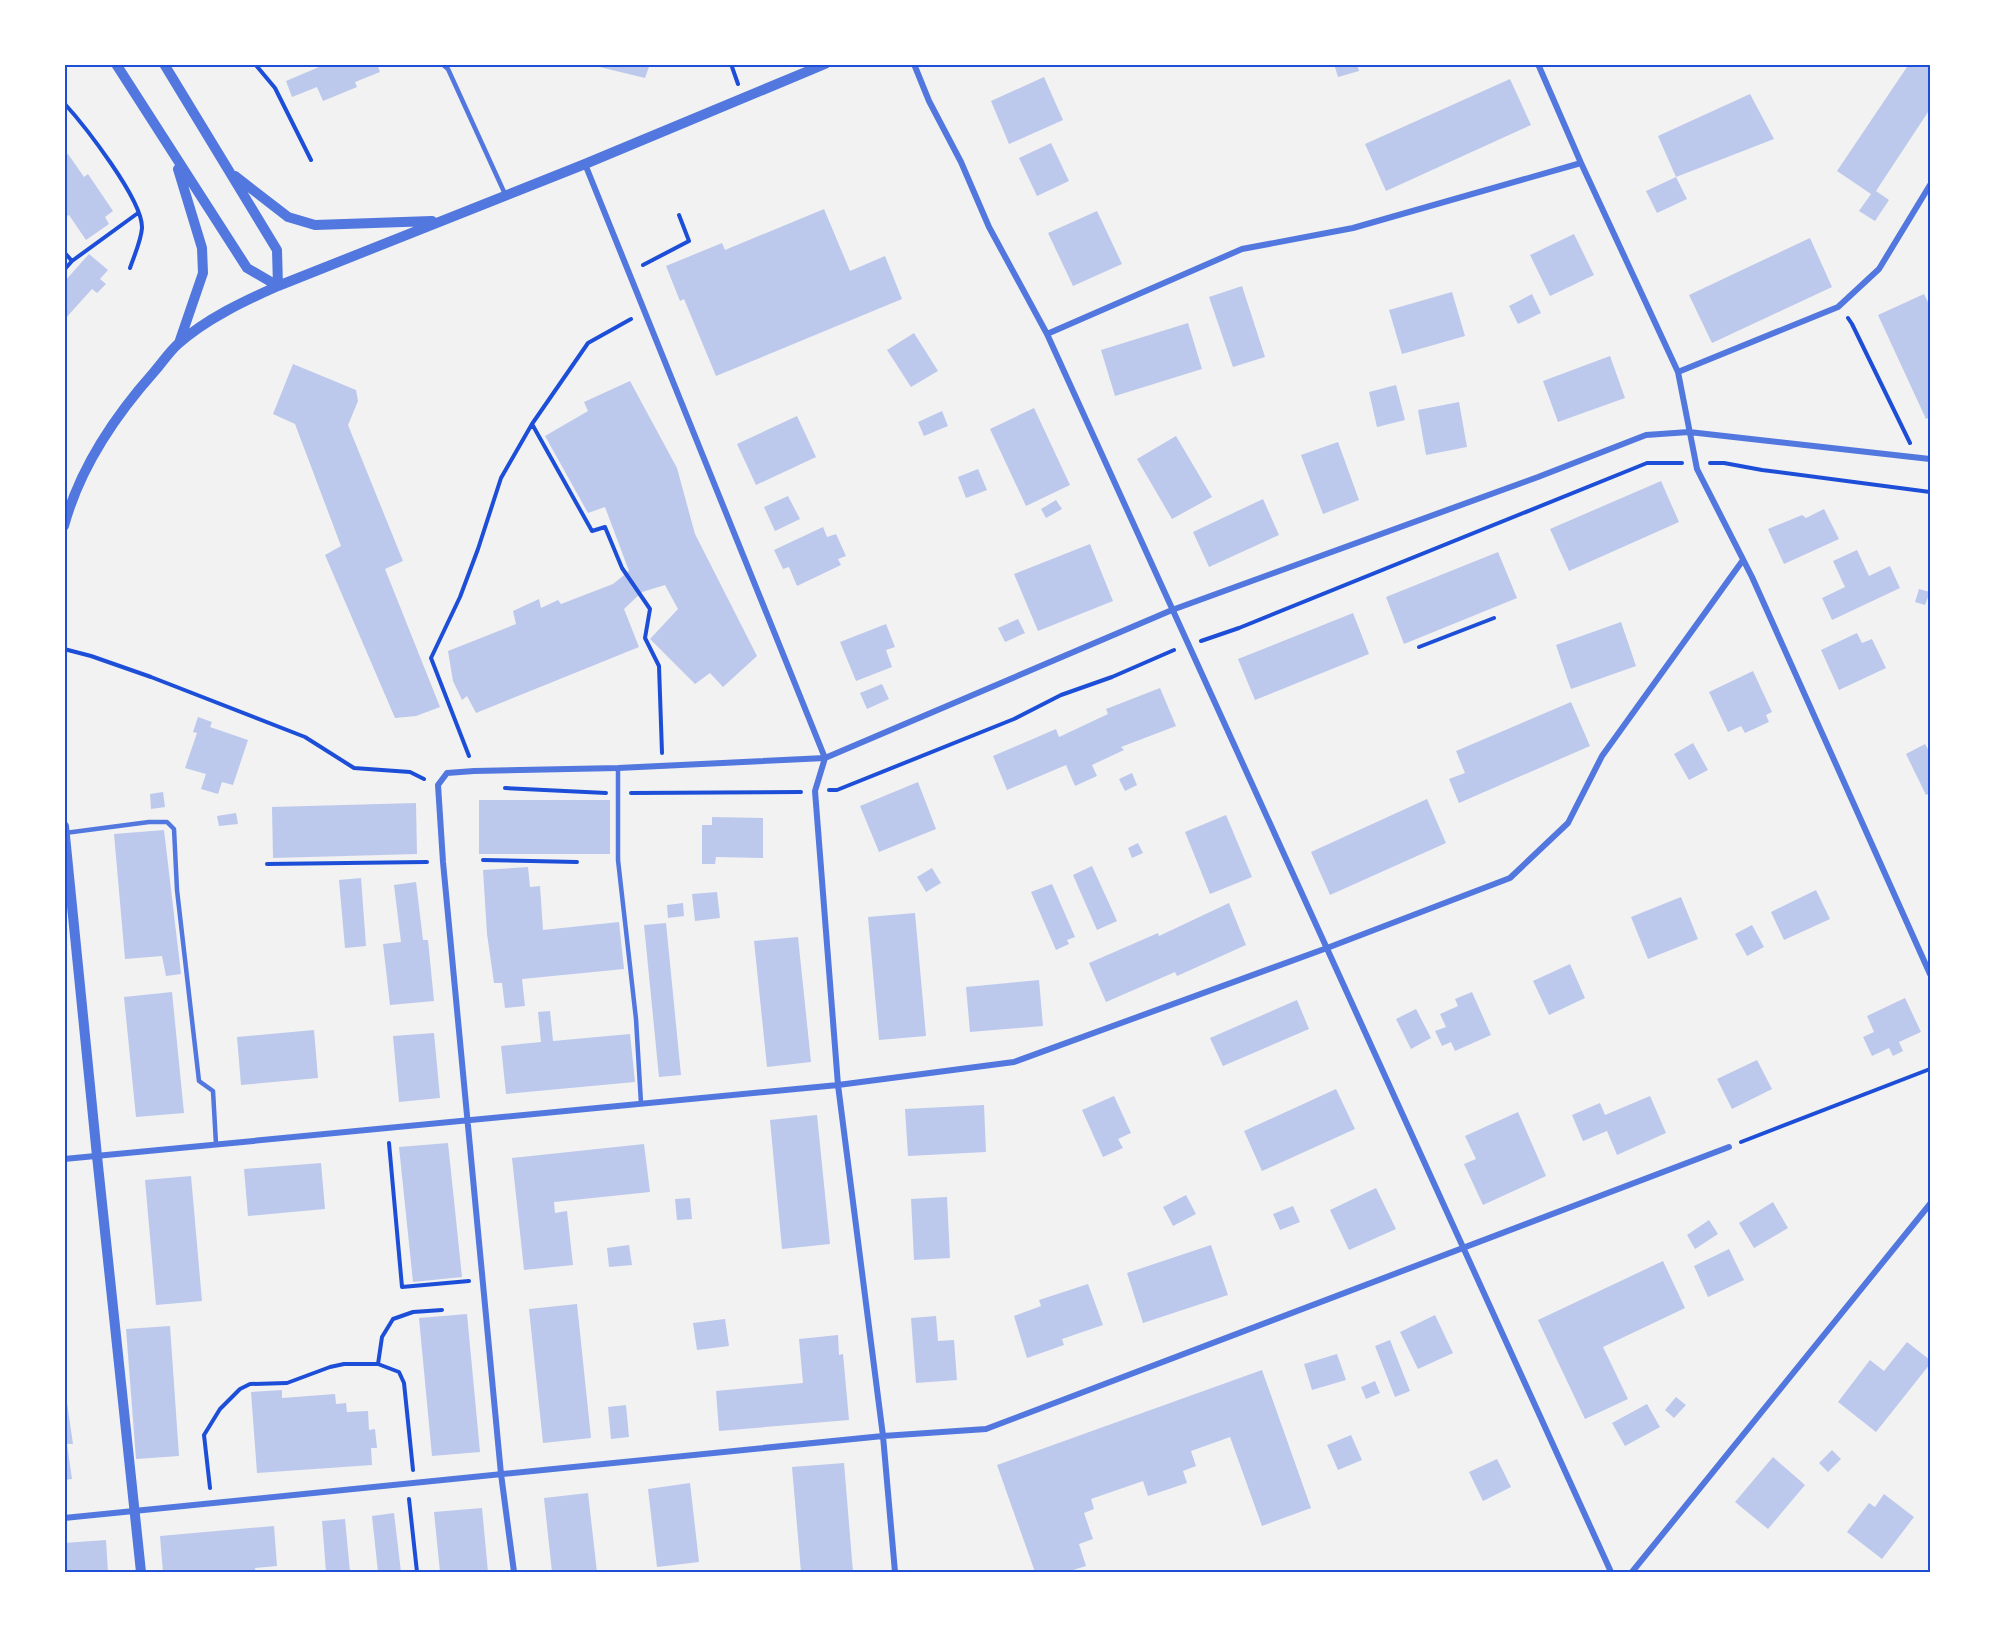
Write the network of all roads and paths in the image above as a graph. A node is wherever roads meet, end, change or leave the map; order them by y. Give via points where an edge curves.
1 (116, 64) edge
2 (164, 64) edge
3 (255, 64) edge
4 (442, 64) edge
5 (825, 64) edge
6 (914, 64) edge
7 (1538, 64) edge
8 (64, 103) edge
9 (173, 154) junction
10 (311, 160) dead end
11 (1581, 163) junction
12 (585, 164) junction
13 (229, 171) junction
14 (1930, 185) edge
15 (506, 195) junction
16 (138, 213) junction
17 (679, 215) dead end
18 (441, 221) junction
19 (64, 252) edge
20 (72, 261) junction
21 (130, 268) dead end
22 (64, 270) edge
23 (629, 272) junction
24 (278, 286) junction
25 (1838, 307) junction
26 (645, 312) junction
27 (1047, 334) junction
28 (178, 344) junction
29 (1678, 372) junction
30 (532, 424) junction
31 (1689, 432) junction
32 (1913, 457) junction
33 (1930, 459) edge
34 (1696, 463) junction
35 (1930, 492) edge
36 (64, 526) edge
37 (1743, 560) junction
38 (1172, 610) junction
39 (1494, 618) dead end
40 (1188, 644) junction
41 (1419, 647) dead end
42 (64, 649) edge
43 (825, 758) junction
44 (663, 766) junction
45 (618, 768) junction
46 (474, 771) junction
47 (438, 785) junction
48 (497, 788) dead end
49 (815, 791) junction
50 (618, 793) junction
51 (64, 826) edge
52 (65, 833) edge
53 (483, 860) dead end
54 (443, 862) junction
55 (577, 862) dead end
56 (267, 864) dead end
57 (1326, 948) junction
58 (1930, 974) edge
59 (1930, 1069) edge
60 (838, 1085) junction
61 (641, 1103) junction
62 (466, 1120) junction
63 (387, 1128) junction
64 (216, 1144) junction
65 (1729, 1147) joint
66 (96, 1156) junction
67 (64, 1159) edge
68 (1930, 1204) edge
69 (1463, 1248) junction
70 (457, 1282) dead end
71 (442, 1310) dead end
72 (378, 1364) junction
73 (883, 1436) junction
74 (501, 1474) junction
75 (415, 1482) junction
76 (407, 1483) junction
77 (212, 1502) junction
78 (135, 1510) junction
79 (64, 1518) edge
80 (141, 1572) edge
81 (417, 1572) edge
82 (514, 1572) edge
83 (895, 1572) edge
84 (1611, 1572) edge
85 (1632, 1572) edge

1 - 9 street
2 - 13 street
3 - 10 path via 275,88
4 - 15 lane via 448,69
5 - 12 street
6 - 27 street via 989,227
7 - 11 street
8 - 16 path via 132,195
9 - 24 street via 247,268
9 - 28 street via 202,248 203,273
11 - 27 street via 1353,228 1242,249
11 - 29 street
12 - 15 street
12 - 23 street
13 - 18 street via 288,217 315,225
13 - 24 street via 277,250
14 - 25 street via 1879,269
15 - 18 street
16 - 20 path
16 - 21 path via 142,227
17 - 23 path via 689,241
18 - 24 street
19 - 20 path
20 - 22 path
23 - 26 street
24 - 28 street via 232,307
25 - 29 street
25 - 32 path via 1852,324 1909,438
26 - 30 path via 588,343
26 - 43 street
27 - 38 street
28 - 36 street via 109,427 86,468
29 - 31 street
30 - 44 path via 592,531 605,527 622,568 650,609 645,638 658,666
30 - 46 path via 501,478 464,587 431,658
31 - 32 street
31 - 34 street
31 - 38 street via 1646,435
32 - 33 street
34 - 35 path via 1724,463
34 - 37 street
34 - 40 path via 1647,463 1239,628
37 - 57 street via 1602,756 1568,824 1510,878
37 - 58 street
38 - 40 street
38 - 43 street
39 - 41 path
40 - 49 path via 837,790
40 - 57 street
42 - 47 path via 151,677 305,738 354,768 410,772
43 - 44 street
43 - 49 street
44 - 45 street
45 - 46 street
45 - 50 lane
46 - 47 street via 447,773
47 - 54 street
48 - 50 path
49 - 50 path
49 - 60 street
50 - 61 lane via 618,860
51 - 52 street
52 - 64 lane via 149,822 166,822 174,829 177,890 199,1081 213,1091
52 - 66 street
53 - 55 path
54 - 56 path
54 - 62 street
57 - 60 street via 1014,1062
57 - 69 street
59 - 65 path
60 - 61 street
60 - 73 street
61 - 62 street
62 - 63 street
62 - 74 street
63 - 64 street
63 - 70 path via 402,1287
64 - 66 street
65 - 69 street
66 - 67 street
66 - 78 street
68 - 85 street
69 - 73 street via 986,1429
69 - 84 street
71 - 72 path via 413,1312 393,1319 382,1337
72 - 75 path via 399,1372 404,1383
72 - 77 path via 337,1366 287,1383 250,1384 240,1389 220,1409 204,1435
73 - 74 street
73 - 83 street
74 - 75 street
74 - 82 street
75 - 76 street
76 - 77 street
76 - 81 path
77 - 78 street
78 - 79 street
78 - 80 street

